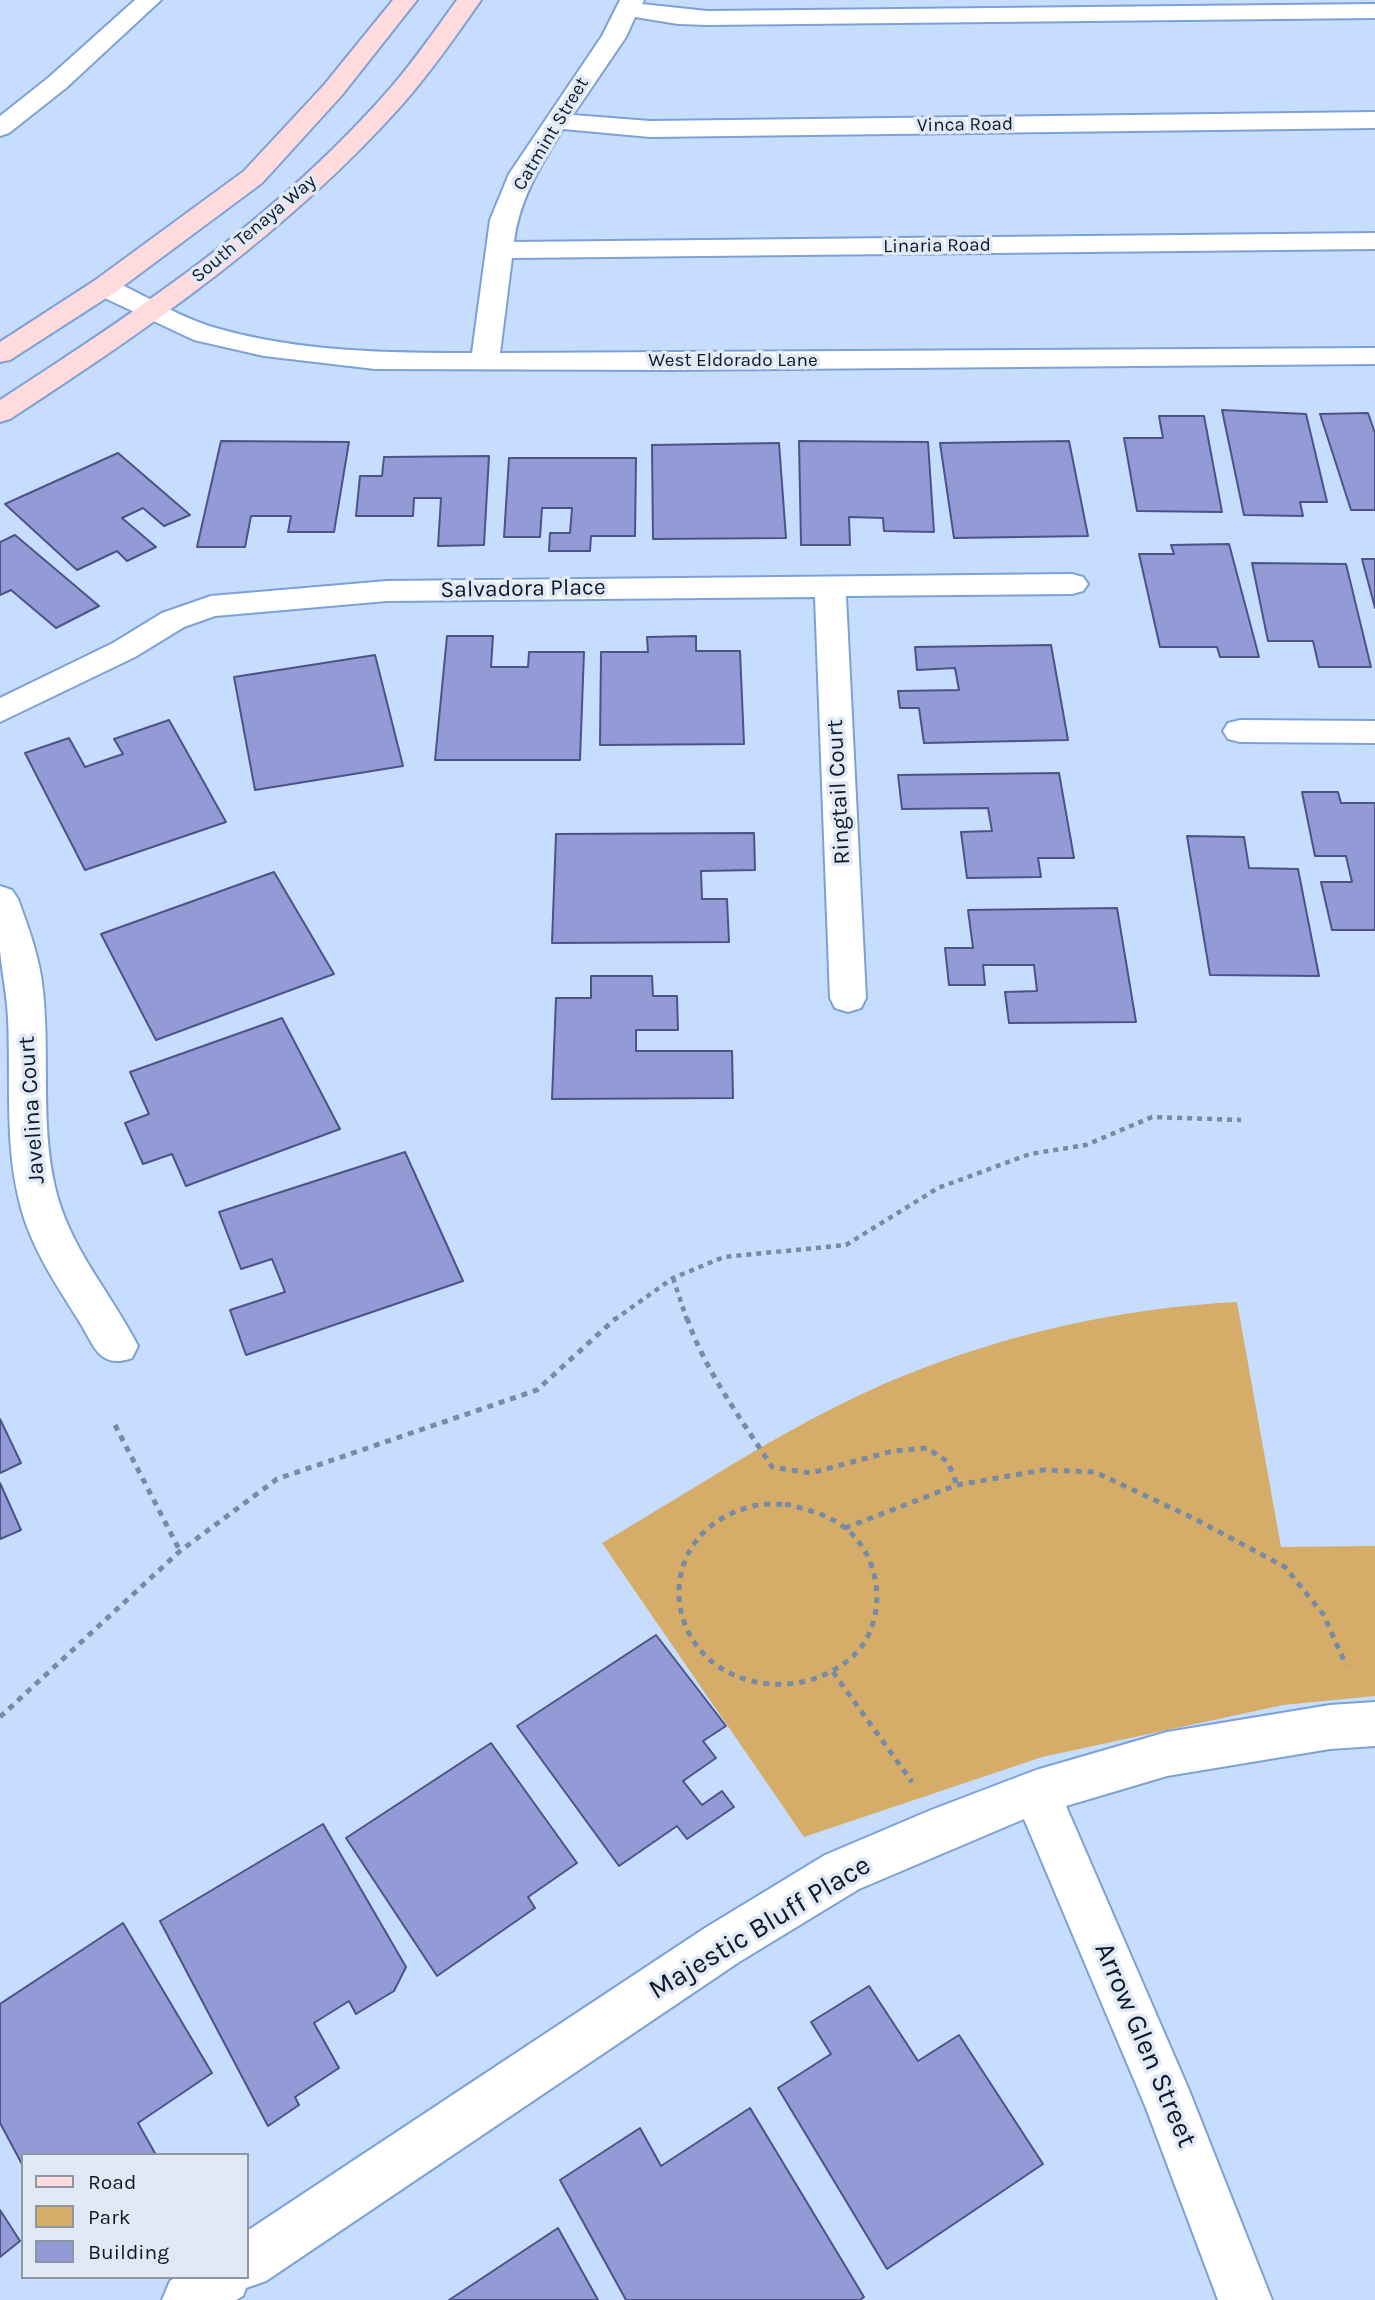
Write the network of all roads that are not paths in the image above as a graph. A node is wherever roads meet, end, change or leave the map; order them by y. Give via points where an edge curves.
1 (149, 0) edge
2 (405, 0) edge
3 (468, 0) edge
4 (630, 5) edge
5 (1375, 11) edge
6 (1375, 120) edge
7 (556, 121) junction
8 (0, 128) edge
9 (1375, 241) edge
10 (499, 250) junction
11 (104, 287) junction
12 (153, 312) junction
13 (0, 354) edge
14 (1375, 356) edge
15 (485, 362) junction
16 (0, 414) edge
17 (1072, 584) dead end
18 (830, 587) junction
19 (0, 711) edge
20 (1240, 731) dead end
21 (1375, 732) edge
22 (0, 899) edge
23 (848, 998) dead end
24 (117, 1346) dead end
25 (1375, 1724) edge
26 (1036, 1792) junction
27 (248, 2261) edge
28 (221, 2279) edge
29 (189, 2300) edge
30 (1245, 2300) edge

1 - 8 street
2 - 11 street, South Tenaya Way via 356,64 253,177
3 - 12 street, South Tenaya Way via 428,58 326,169
4 - 5 street via 707,19
4 - 7 street, Catmint Street via 614,37
6 - 7 street, Vinca Road via 650,129
7 - 10 street, Catmint Street via 523,174 503,220
9 - 10 street, Linaria Road
10 - 15 street, Catmint Street
11 - 12 street, West Eldorado Lane
11 - 13 street, South Tenaya Way
12 - 15 street, West Eldorado Lane via 204,334 264,348 375,361
12 - 16 street, South Tenaya Way
14 - 15 street, West Eldorado Lane
17 - 18 street, Salvadora Place
18 - 19 street, Salvadora Place via 387,591 211,606 173,620
18 - 23 street, Ringtail Court
20 - 21 street
22 - 24 street, Javelina Court via 14,933 25,991 30,1148 41,1210 61,1255
25 - 26 street, Majestic Bluff Place via 1167,1754
26 - 27 street, Majestic Bluff Place via 842,1872 722,1945
26 - 30 street, Arrow Glen Street via 1189,2151
28 - 29 street

